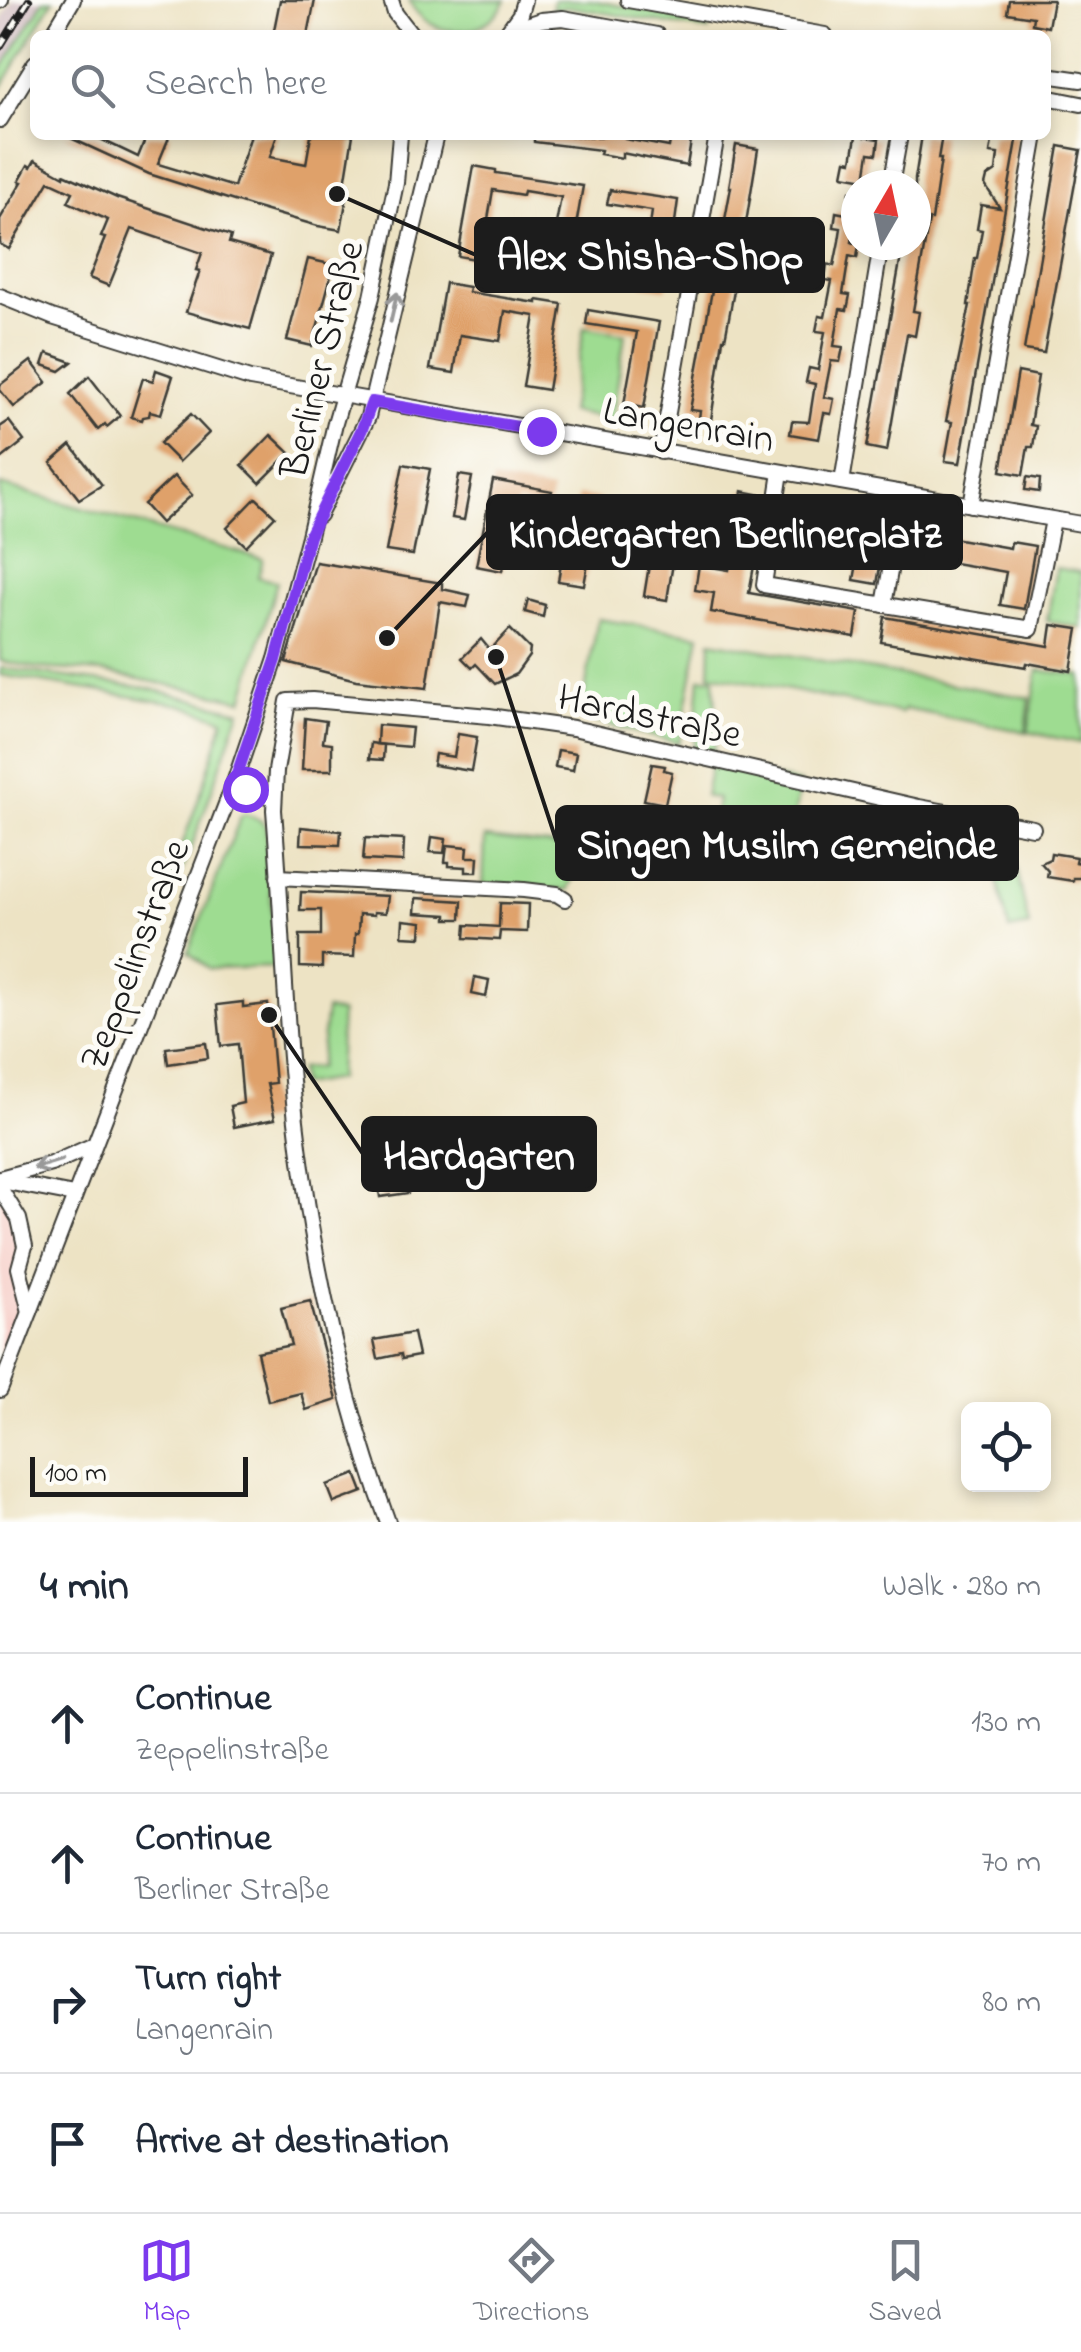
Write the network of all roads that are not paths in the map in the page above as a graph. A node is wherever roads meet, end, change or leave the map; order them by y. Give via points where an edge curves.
1 (73, 0) edge
2 (390, 0) edge
3 (524, 0) edge
4 (628, 0) edge
5 (733, 28) edge
6 (55, 30) edge
7 (405, 30) edge
8 (507, 30) edge
9 (513, 30) edge
10 (630, 30) edge
11 (759, 30) edge
12 (30, 71) edge
13 (1051, 77) edge
14 (1081, 80) edge
15 (1051, 99) edge
16 (1081, 104) edge
17 (0, 120) edge
18 (400, 140) edge
19 (435, 140) edge
20 (715, 140) edge
21 (899, 140) edge
22 (1035, 140) edge
23 (894, 170) edge
24 (879, 260) edge
25 (0, 296) edge
26 (343, 397) junction
27 (372, 402) junction
28 (660, 452) junction
29 (781, 472) junction
30 (842, 482) junction
31 (904, 494) junction
32 (971, 505) junction
33 (1053, 520) junction
34 (1081, 524) edge
35 (309, 536) junction
36 (884, 605) junction
37 (233, 786) junction
38 (274, 798) junction
39 (1033, 828) dead end
40 (278, 877) junction
41 (565, 899) dead end
42 (94, 1145) junction
43 (0, 1182) edge
44 (74, 1195) junction
45 (30, 1312) junction
46 (0, 1390) edge
47 (388, 1522) edge

1 - 6 street
2 - 7 street
3 - 8 street
4 - 5 street
5 - 11 street
9 - 10 street via 563,18
12 - 17 street
13 - 14 street
15 - 16 street
18 - 26 street, Berliner Straße via 375,283
27 -> 19 street, Berliner Straße
20 - 28 street
21 - 23 street
22 - 32 street
24 - 30 street
25 - 26 street, Langenrain via 250,379
26 - 27 street, Langenrain
26 - 35 street, Berliner Straße
27 - 28 street, Langenrain
27 - 35 street, Berliner Straße
28 - 29 street, Langenrain
29 - 30 street, Langenrain
29 - 36 street via 764,585
30 - 31 street, Langenrain
31 - 32 street, Langenrain
31 - 36 street
32 - 33 street, Langenrain
33 - 34 street, Langenrain
33 - 36 street via 1031,629
35 - 37 street, Zeppelinstraße
37 - 38 street
37 - 42 street, Zeppelinstraße
38 - 39 street, Hardstraße via 288,701 312,700 573,728
38 - 40 street, Hardstraße
40 - 41 street via 524,890
40 - 47 street, Hardstraße via 300,1153 322,1289
42 -> 43 street
42 - 44 street, Zeppelinstraße
43 - 44 street
43 - 45 street via 19,1219 25,1246 19,1268
44 - 45 street, Zeppelinstraße
45 - 46 street, Zeppelinstraße

